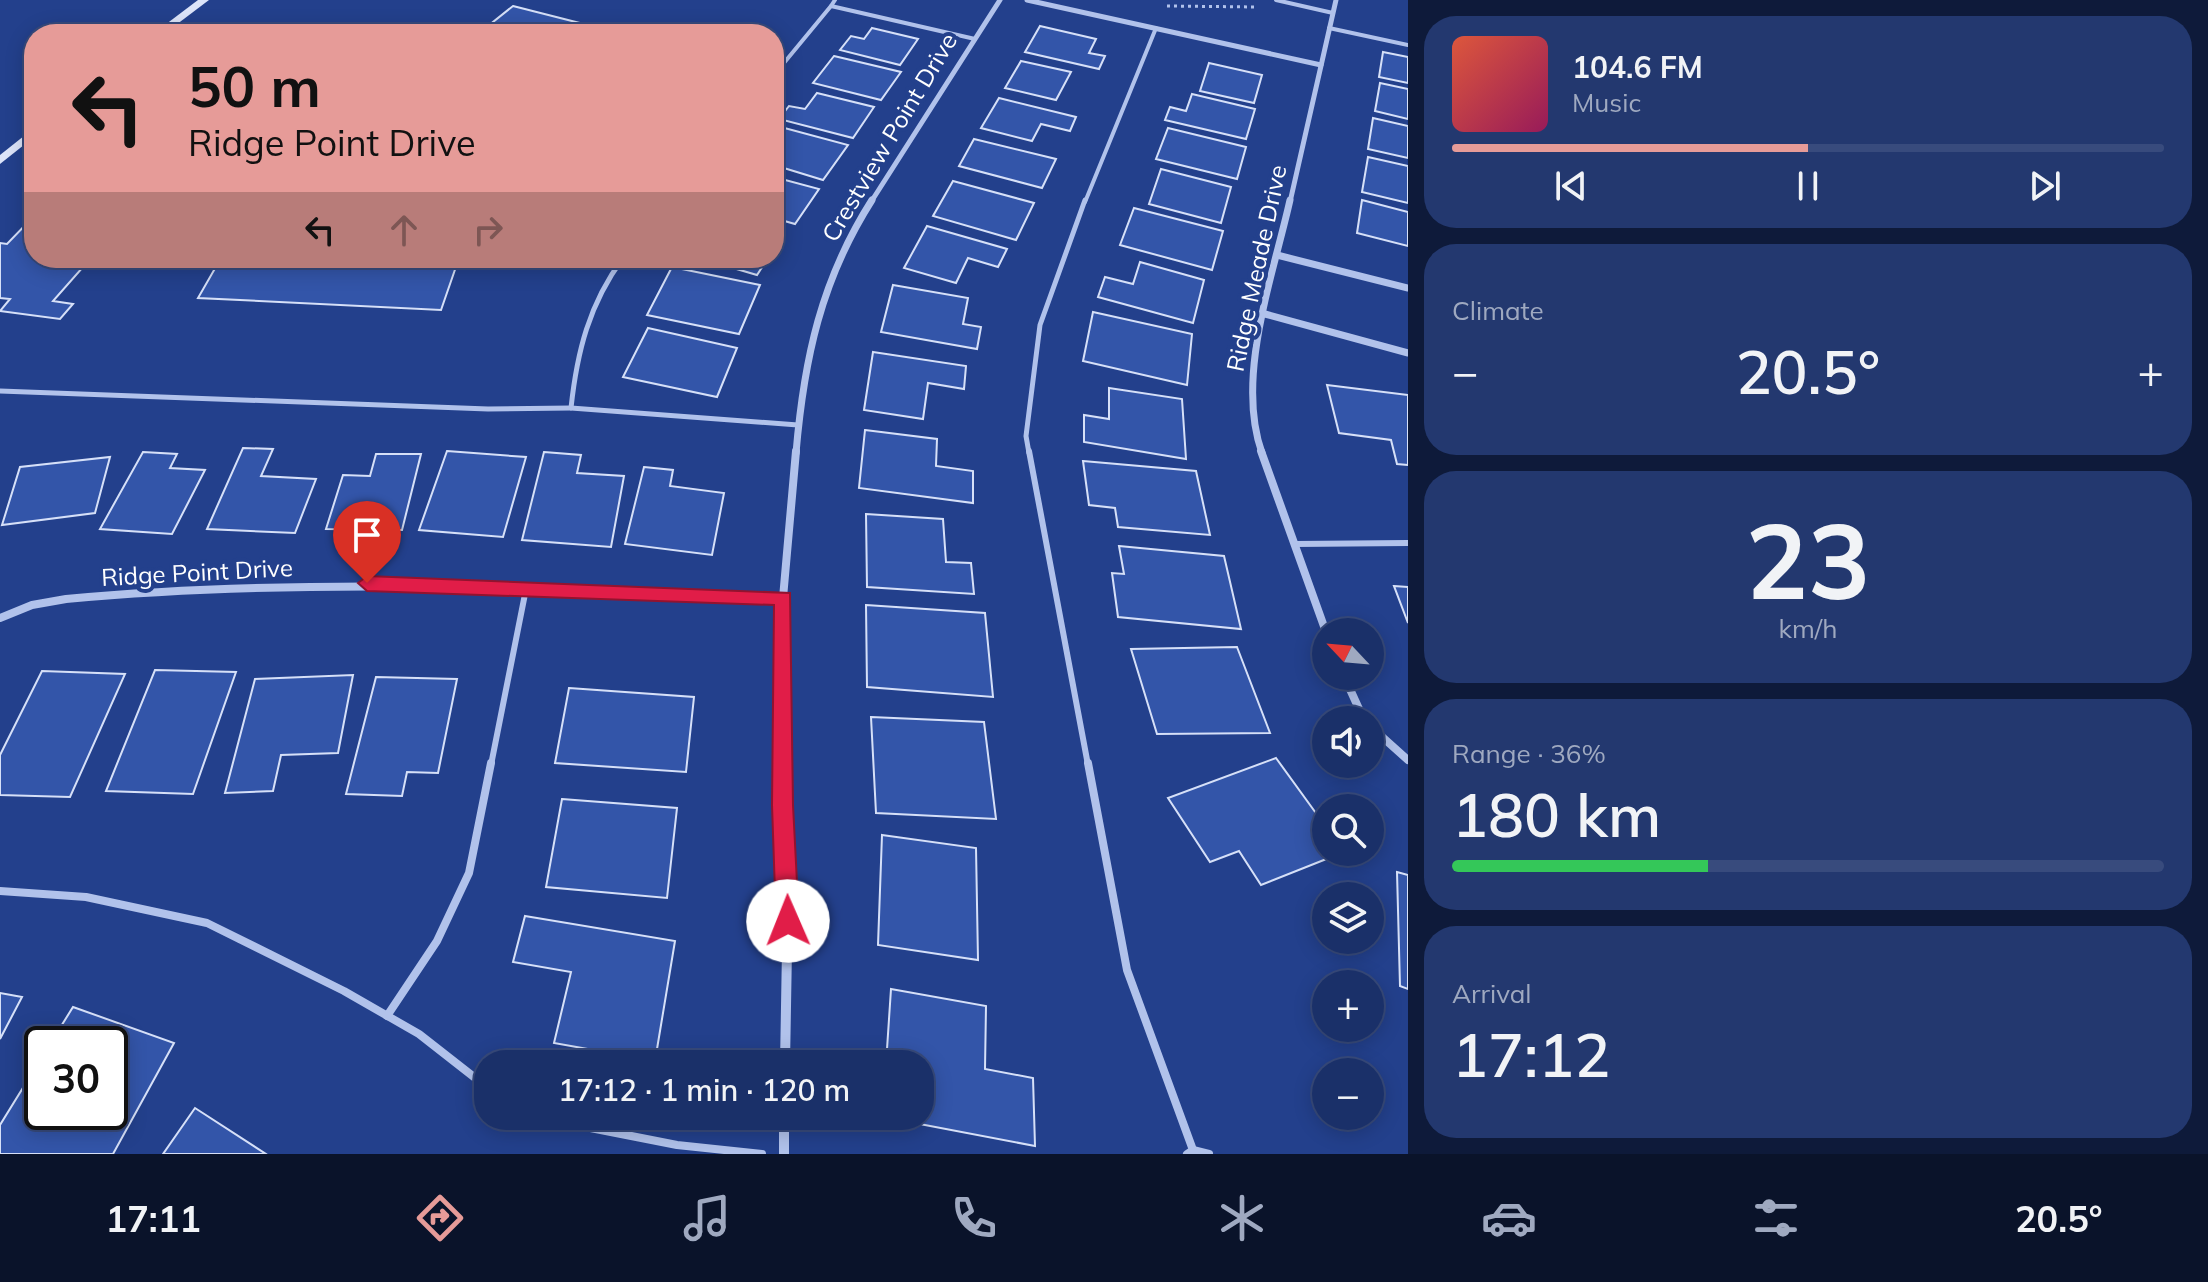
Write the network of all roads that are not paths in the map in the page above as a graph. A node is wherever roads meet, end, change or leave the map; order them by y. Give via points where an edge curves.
1 (204, 0) edge
2 (835, 0) edge
3 (1000, 0) edge
4 (1027, 0) edge
5 (1276, 0) edge
6 (1336, 0) edge
7 (831, 6) junction
8 (1333, 13) junction
9 (172, 24) edge
10 (1156, 28) junction
11 (1329, 28) junction
12 (975, 39) junction
13 (1408, 45) edge
14 (784, 63) edge
15 (1321, 65) junction
16 (24, 140) edge
17 (0, 161) edge
18 (1277, 255) junction
19 (615, 268) edge
20 (1408, 288) edge
21 (1265, 314) junction
22 (1408, 353) edge
23 (0, 391) edge
24 (571, 408) junction
25 (798, 425) junction
26 (1408, 543) edge
27 (1295, 544) junction
28 (526, 589) junction
29 (783, 598) junction
30 (0, 618) edge
31 (1321, 618) edge
32 (1384, 739) edge
33 (1408, 760) edge
34 (0, 891) edge
35 (387, 1016) junction
36 (785, 1050) edge
37 (474, 1077) edge
38 (609, 1130) edge
39 (784, 1130) edge
40 (1190, 1152) edge
41 (762, 1154) edge
42 (784, 1154) edge
43 (1209, 1154) edge

1 - 9 main road
2 - 7 lane
3 - 12 street, Crestview Point Drive
4 - 10 street
5 - 8 lane
6 - 8 street, Ridge Meade Drive
7 - 12 lane
7 - 14 lane
8 - 11 street, Ridge Meade Drive
10 - 15 street
10 - 40 lane via 1040,325 1026,436 1127,970
11 - 13 lane
11 - 15 street, Ridge Meade Drive
12 - 25 street, Crestview Point Drive via 862,216 828,283 803,376
15 - 18 street, Ridge Meade Drive
16 - 17 main road
18 - 20 street
18 - 21 street, Ridge Meade Drive
19 - 24 lane via 600,286 575,364
21 - 22 street
21 - 27 street, Ridge Meade Drive via 1254,359 1253,428
23 - 24 lane
24 - 25 lane
25 - 29 street, Crestview Point Drive
26 - 27 lane
27 - 31 street, Ridge Meade Drive
28 - 29 street, Ridge Point Drive
28 - 30 street, Ridge Point Drive via 367,583 203,589 29,604
28 - 35 lane via 469,873 437,941
29 - 36 street, Crestview Point Drive
32 - 33 street
34 - 35 lane via 86,897 207,923
35 - 37 lane
38 - 41 lane via 677,1145
39 - 42 street
40 - 43 lane

